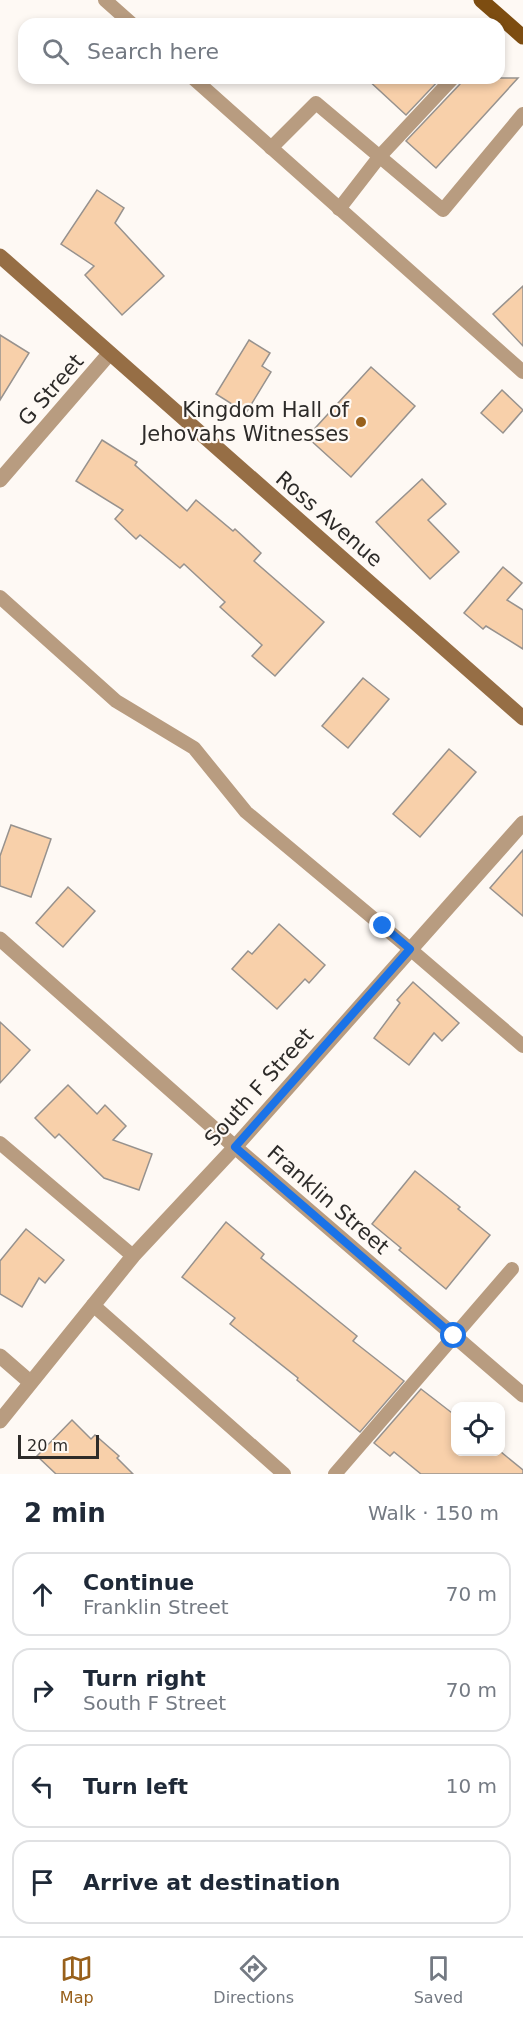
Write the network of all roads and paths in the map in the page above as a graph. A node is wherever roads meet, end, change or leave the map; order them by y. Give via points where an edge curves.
1 (105, 0) edge
2 (481, 0) edge
3 (125, 18) edge
4 (496, 18) edge
5 (505, 27) edge
6 (523, 37) edge
7 (200, 84) edge
8 (447, 84) edge
9 (523, 114) edge
10 (271, 148) junction
11 (380, 156) junction
12 (339, 209) junction
13 (0, 256) edge
14 (109, 354) junction
15 (523, 372) edge
16 (0, 480) edge
17 (0, 597) edge
18 (523, 718) edge
19 (523, 823) edge
20 (0, 939) edge
21 (410, 949) junction
22 (523, 1046) edge
23 (0, 1143) edge
24 (235, 1147) junction
25 (134, 1256) junction
26 (512, 1269) dead end
27 (93, 1305) junction
28 (454, 1336) junction
29 (0, 1356) edge
30 (30, 1382) junction
31 (523, 1395) edge
32 (0, 1421) edge
33 (284, 1474) edge
34 (335, 1474) edge

1 - 3 lane
2 - 4 main road
5 - 6 main road
7 - 10 lane
8 - 11 lane
9 - 11 lane via 443,210
10 - 11 lane via 316,103
10 - 12 lane
11 - 12 lane
12 - 15 lane
13 - 14 main road, Ross Avenue
14 - 16 street, G Street
14 - 18 main road, Ross Avenue
17 - 21 lane via 116,701 194,748 246,812
19 - 21 street, South F Street
20 - 24 street, Franklin Street
21 - 22 lane
21 - 24 street, South F Street
23 - 25 lane
24 - 25 street, South F Street
24 - 28 street, Franklin Street
25 - 27 street, South F Street
26 - 28 lane
27 - 30 street, South F Street
27 - 33 lane
28 - 31 street, Franklin Street
28 - 34 lane
29 - 30 street
30 - 32 street, South F Street

